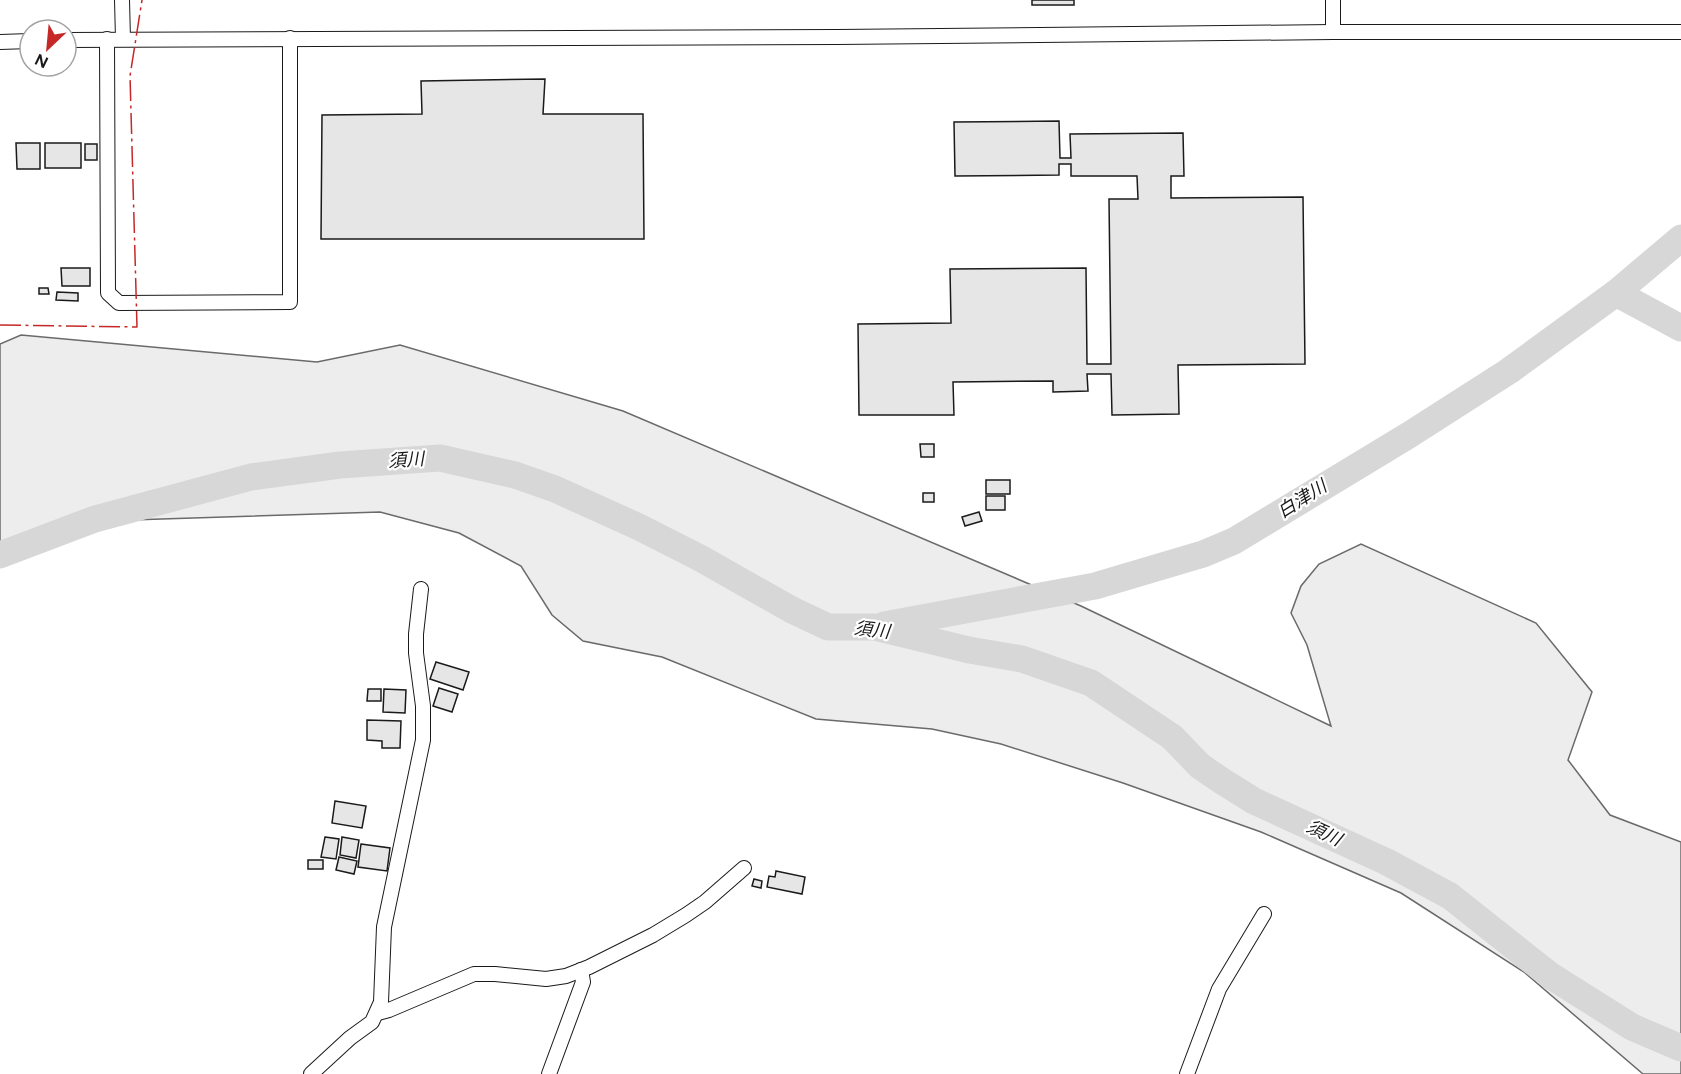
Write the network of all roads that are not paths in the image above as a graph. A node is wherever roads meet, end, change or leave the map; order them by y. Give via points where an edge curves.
1 (122, 0) edge
2 (1333, 0) edge
3 (1333, 32) junction
4 (1681, 32) edge
5 (290, 38) junction
6 (107, 39) junction
7 (123, 39) junction
8 (78, 40) edge
9 (18, 41) edge
10 (0, 42) edge
11 (421, 590) dead end
12 (744, 868) dead end
13 (1264, 914) dead end
14 (581, 970) junction
15 (378, 1013) junction
16 (311, 1074) edge
17 (549, 1074) edge
18 (1187, 1074) edge

1 - 7 street
2 - 3 street
3 - 4 street
3 - 5 street
5 - 6 street via 290,302 130,303 119,303 108,293
5 - 7 street
6 - 7 street
6 - 8 street
9 - 10 street
11 - 15 street via 416,643 423,740 384,927
12 - 14 street via 686,915
13 - 18 street via 1219,990
14 - 15 street via 546,979 474,974
14 - 17 street via 583,982
15 - 16 street

